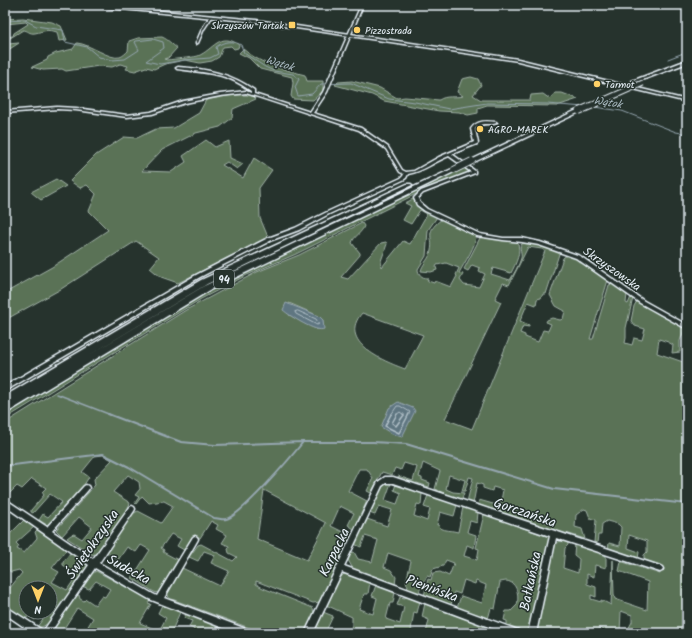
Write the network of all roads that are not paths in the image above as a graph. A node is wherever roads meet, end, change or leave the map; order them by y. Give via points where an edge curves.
1 (90, 5) edge
2 (362, 5) edge
3 (211, 17) junction
4 (349, 35) junction
5 (197, 43) dead end
6 (687, 61) edge
7 (687, 65) edge
8 (178, 68) dead end
9 (253, 93) junction
10 (687, 101) edge
11 (5, 112) edge
12 (310, 113) junction
13 (495, 123) dead end
14 (449, 154) junction
15 (469, 159) junction
16 (453, 167) junction
17 (406, 173) junction
18 (687, 327) edge
19 (5, 389) edge
20 (5, 401) edge
21 (5, 410) edge
22 (382, 482) joint
23 (86, 488) dead end
24 (5, 502) edge
25 (132, 509) dead end
26 (48, 531) junction
27 (554, 534) junction
28 (195, 539) dead end
29 (94, 564) junction
30 (340, 568) junction
31 (660, 569) dead end
32 (159, 600) junction
33 (5, 610) edge
34 (39, 633) edge
35 (46, 633) edge
36 (246, 633) edge
37 (309, 633) edge
38 (515, 633) edge
39 (532, 633) edge

1 - 3 street
2 - 4 street
3 - 4 street
3 - 5 street
4 - 10 street via 522,61
4 - 12 street via 328,85
6 - 15 main road, 94 via 572,109
7 - 15 main road, 94, bridge
8 - 9 street via 226,75 248,87
9 - 11 street via 236,92 184,102 152,113 127,116 70,109
9 - 12 street
12 - 17 street via 365,132 387,148 401,171
13 - 14 street via 480,123 474,126 476,143
14 - 17 street via 414,172
14 - 18 street, Skrzyszowska via 474,172 422,192 416,198 418,204 426,210 480,235 522,240 578,256 642,302
15 - 16 main road, 94, bridge
16 - 20 main road, 94 via 204,282
16 - 21 main road, 94 via 207,288
17 - 19 street via 402,180 270,239 192,279
22 - 27 street, Gorczańska via 393,480
22 - 30 street, Karpacka
23 - 26 street
24 - 26 street, Sudecka
25 - 29 street, Świętokrzyska
26 - 29 street, Sudecka
27 - 31 street, Gorczańska
27 - 39 street, Bałkańska
28 - 32 street, Sudecka
29 - 32 street, Sudecka
29 - 35 street, Świętokrzyska
30 - 37 street, Karpacka
30 - 38 street, Pienińska
32 - 36 street, Sudecka
33 - 34 street

